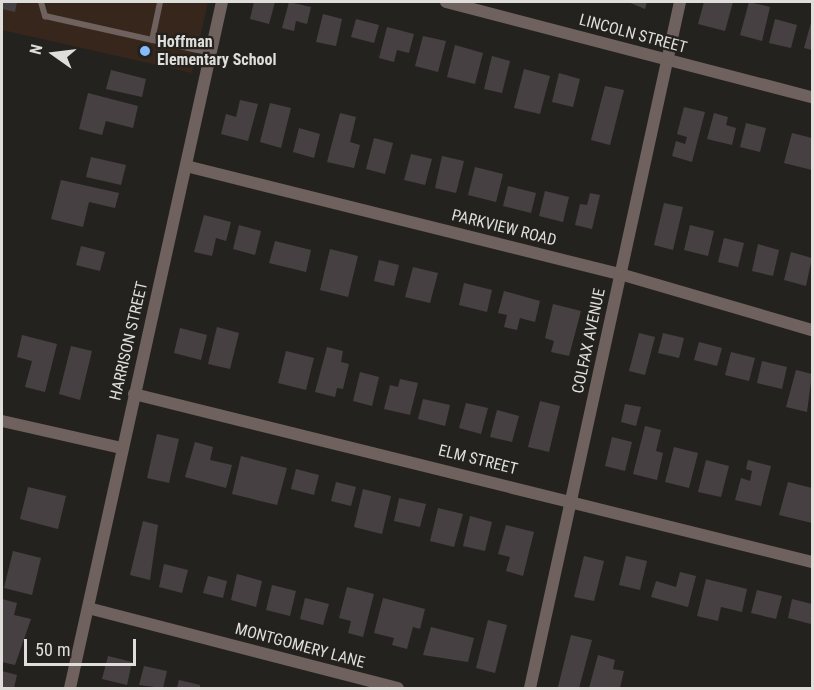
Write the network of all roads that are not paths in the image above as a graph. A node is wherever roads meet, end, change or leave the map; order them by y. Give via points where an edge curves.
1 (41, 2) edge
2 (160, 2) edge
3 (222, 2) edge
4 (446, 2) edge
5 (680, 2) edge
6 (152, 40) junction
7 (211, 53) junction
8 (668, 60) junction
9 (813, 97) edge
10 (186, 166) junction
11 (620, 274) junction
12 (813, 330) edge
13 (135, 394) junction
14 (2, 421) edge
15 (122, 448) junction
16 (571, 500) junction
17 (813, 562) edge
18 (88, 608) junction
19 (69, 688) edge
20 (398, 688) edge
21 (530, 688) edge

1 - 6 lane via 45,16
2 - 6 lane
3 - 7 street, HARRISON STREET
4 - 8 street, LINCOLN STREET
5 - 8 street, COLFAX AVENUE
6 - 7 lane
7 - 10 street, HARRISON STREET
8 - 9 street, LINCOLN STREET
8 - 11 street, COLFAX AVENUE
10 - 11 street, PARKVIEW ROAD
10 - 13 street, HARRISON STREET
11 - 12 street, PARKVIEW ROAD
11 - 16 street, COLFAX AVENUE
13 - 15 street, HARRISON STREET
13 - 16 street, ELM STREET
14 - 15 street
15 - 18 street, HARRISON STREET
16 - 17 street, ELM STREET
16 - 21 street, COLFAX AVENUE
18 - 19 street, HARRISON STREET
18 - 20 street, MONTGOMERY LANE

